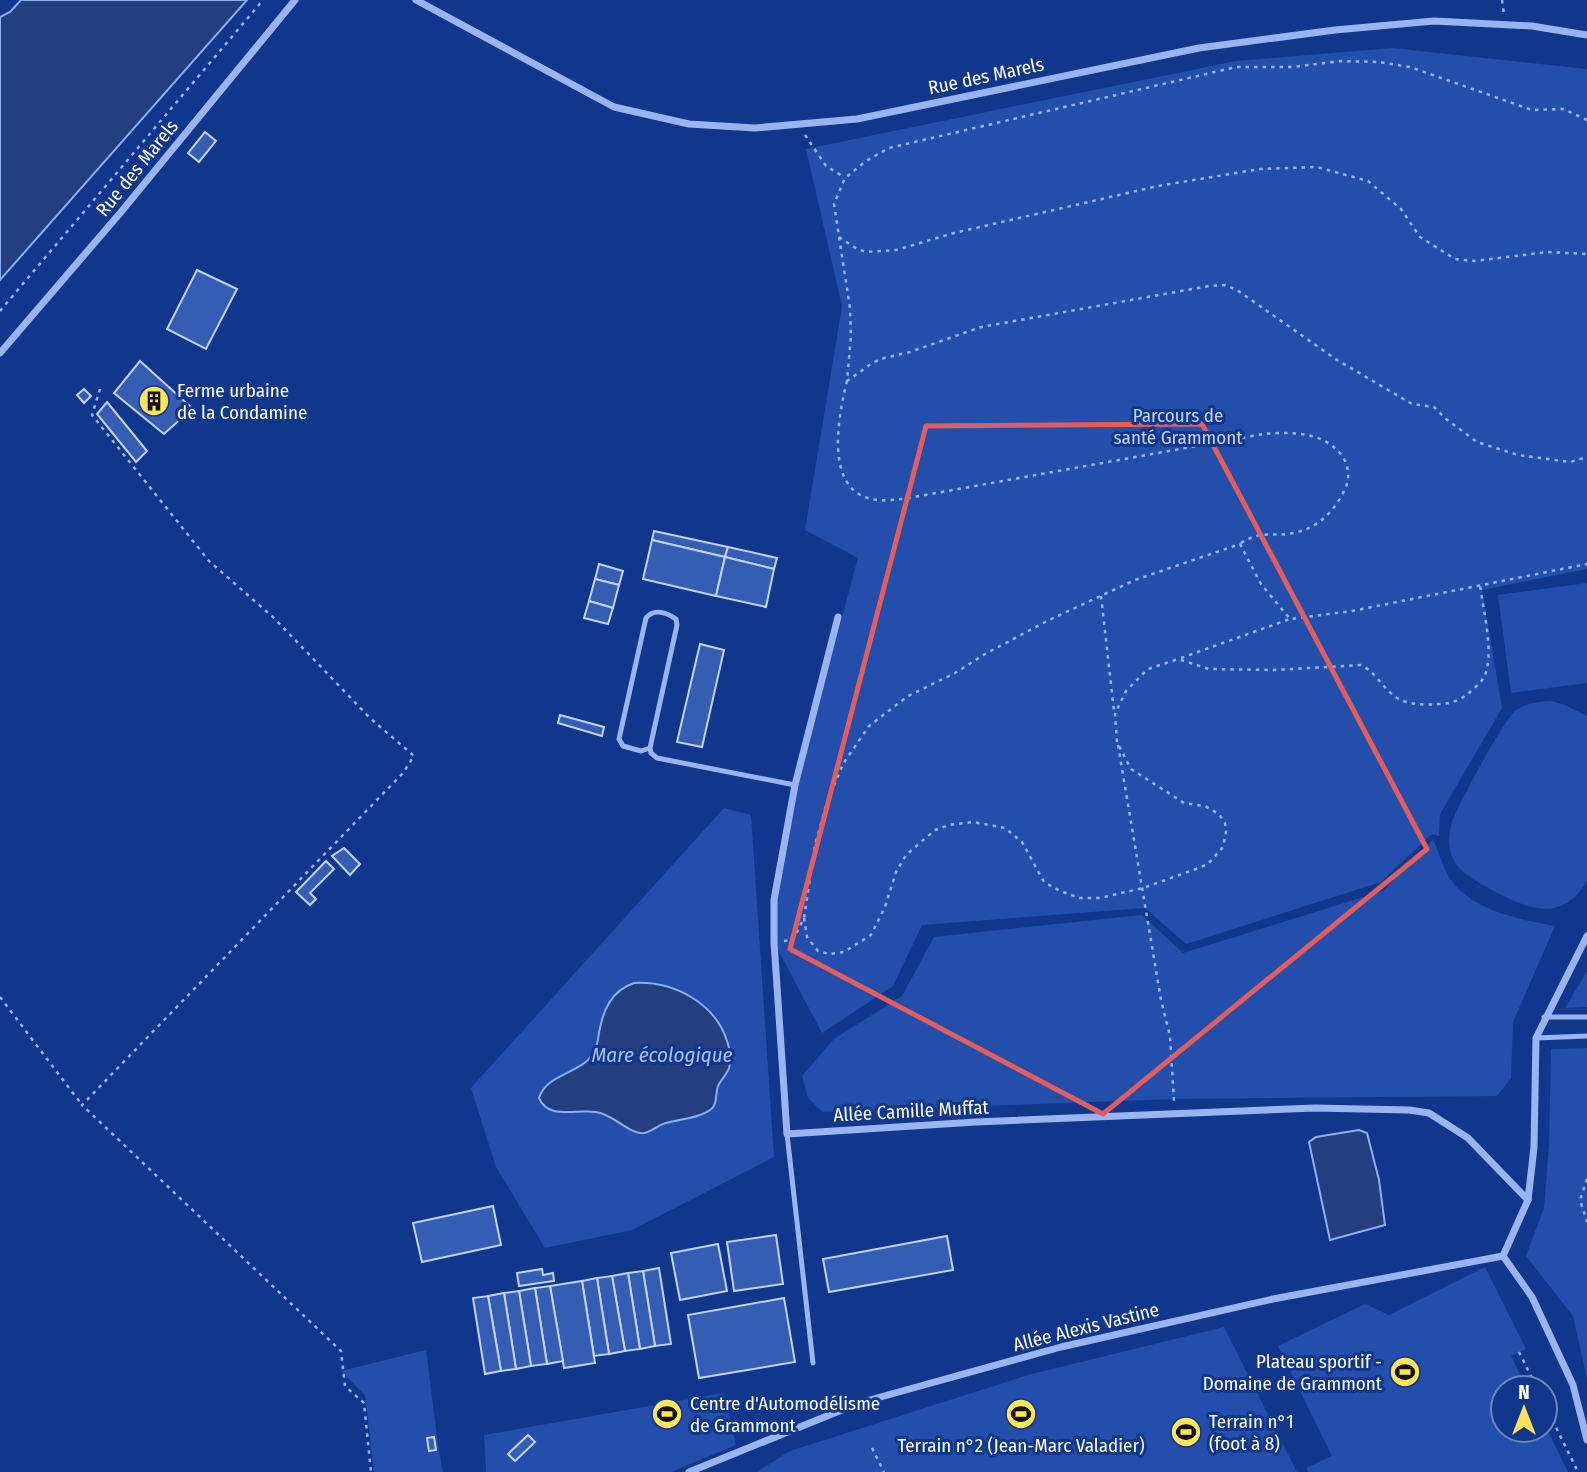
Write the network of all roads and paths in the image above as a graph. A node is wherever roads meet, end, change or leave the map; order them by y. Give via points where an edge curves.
1 (263, 0) edge
2 (295, 0) edge
3 (416, 0) edge
4 (1503, 0) edge
5 (1504, 7) dead end
6 (1587, 35) edge
7 (1587, 120) edge
8 (791, 125) junction
9 (845, 178) junction
10 (839, 237) junction
11 (1587, 254) edge
12 (0, 311) edge
13 (0, 353) edge
14 (847, 382) junction
15 (100, 389) dead end
16 (1587, 457) edge
17 (1240, 544) junction
18 (1587, 564) edge
19 (1480, 585) junction
20 (1101, 596) junction
21 (838, 617) dead end
22 (1290, 619) junction
23 (1178, 659) junction
24 (1115, 718) junction
25 (1117, 742) junction
26 (650, 748) junction
27 (794, 785) junction
28 (1143, 888) junction
29 (804, 918) junction
30 (1587, 936) edge
31 (774, 942) junction
32 (0, 998) edge
33 (1544, 1017) junction
34 (1587, 1017) edge
35 (1587, 1036) edge
36 (1536, 1038) junction
37 (82, 1105) junction
38 (1174, 1114) junction
39 (788, 1134) junction
40 (1587, 1179) edge
41 (1528, 1200) junction
42 (1587, 1222) edge
43 (1503, 1256) junction
44 (1519, 1352) dead end
45 (813, 1363) dead end
46 (1530, 1374) edge
47 (1559, 1433) edge
48 (1587, 1440) edge
49 (872, 1448) dead end
50 (371, 1472) edge
51 (689, 1472) edge
52 (884, 1472) edge
53 (1578, 1472) edge

1 - 12 path
2 - 13 street, Rue des Marels
3 - 8 street, Rue des Marels via 614,107 689,124
4 - 5 path
6 - 8 street, Rue des Marels via 1532,26 1434,21 1335,30 1199,48 858,119
7 - 9 path via 1563,109 1532,110 1410,67 1379,62 1236,67 889,148
8 - 9 path via 807,137 826,166
9 - 10 path via 834,204
10 - 11 path via 867,252 896,250 1158,186 1260,169 1317,167 1368,181 1401,209 1420,237 1455,259
10 - 14 path via 850,308
14 - 16 path via 874,362 981,327 1225,285 1412,404 1434,407 1477,442 1518,455 1570,462
14 - 17 path via 838,425 841,470 849,487 874,500 903,499 1263,434 1300,434 1333,445 1345,458 1348,471 1347,486 1336,506 1314,528 1284,535 1256,534
15 - 37 path via 92,415 209,561 414,756 403,773
17 - 20 path
17 - 22 path via 1261,584
18 - 19 path
19 - 22 path
19 - 23 path via 1487,670 1483,680 1450,704 1428,705 1395,697 1373,671 1361,665 1209,669
20 - 24 path
20 - 29 path via 908,696 869,726 843,764 827,802
21 - 27 street
22 - 23 path
23 - 24 path via 1148,669 1126,691
24 - 25 path
25 - 28 path
25 - 28 path via 1131,769 1184,803 1219,814 1225,823 1223,847 1208,864
26 - 26 lane via 677,625 676,619 656,612 646,618 619,739 623,746 641,751
26 - 27 lane via 657,758
27 - 31 street via 774,900
28 - 29 path via 1100,898 1060,891 1044,882 1022,842 1005,828 973,822 935,830 915,846 896,872 871,935 844,952 818,951 807,937
28 - 38 path via 1170,1036
29 - 31 path via 793,940
30 - 33 street
31 - 39 street
32 - 37 path
33 - 34 lane
33 - 36 street
35 - 36 lane
36 - 41 street
37 - 50 path via 341,1351 345,1386 364,1403
38 - 39 street, Allée Camille Muffat
38 - 41 street, Allée Camille Muffat via 1315,1108 1429,1113 1468,1138
39 - 45 lane
40 - 42 path via 1580,1200
41 - 43 street
43 - 48 street via 1532,1297 1573,1385
43 - 51 street, Allée Alexis Vastine via 1273,1299 1061,1348 859,1403
44 - 46 path
47 - 53 path
49 - 52 path

